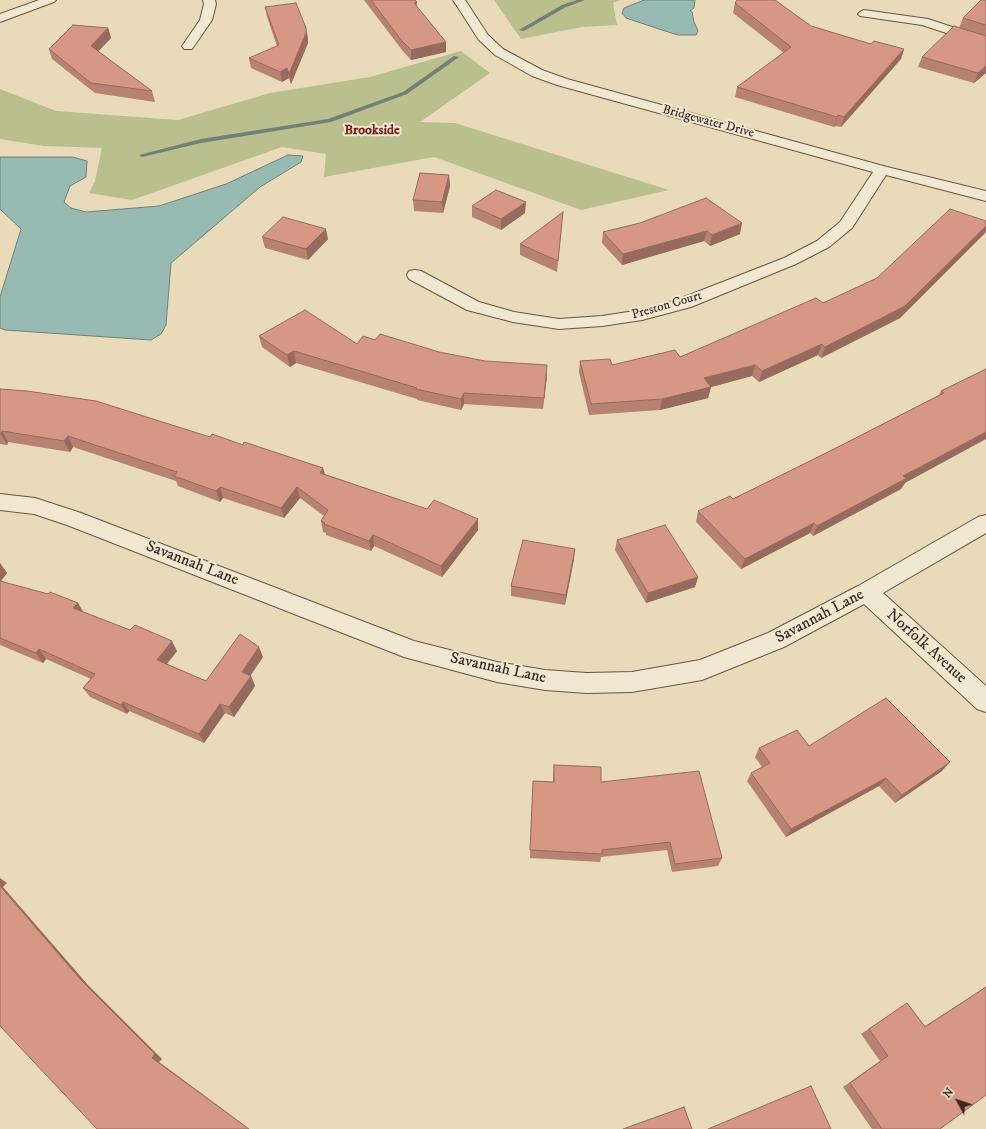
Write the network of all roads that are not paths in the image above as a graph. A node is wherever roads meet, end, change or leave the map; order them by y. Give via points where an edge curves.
1 (50, 0) edge
2 (209, 0) edge
3 (459, 0) edge
4 (864, 14) dead end
5 (0, 18) edge
6 (986, 42) edge
7 (188, 46) dead end
8 (882, 170) junction
9 (986, 196) edge
10 (415, 275) dead end
11 (0, 502) edge
12 (986, 523) edge
13 (866, 592) junction
14 (986, 701) edge

1 - 5 street
2 - 7 street via 206,20
3 - 8 street, Bridgewater Drive via 483,37 499,52 537,73
4 - 6 street via 924,22
8 - 9 street, Bridgewater Drive
8 - 10 street, Preston Court via 846,225 823,244 790,261 685,303 642,315 559,324 514,317 473,306
11 - 13 street, Savannah Lane via 35,506 74,518 412,650 497,672 545,680 587,683 632,682 702,670 776,640
12 - 13 street, Savannah Lane
13 - 14 street, Norfolk Avenue

